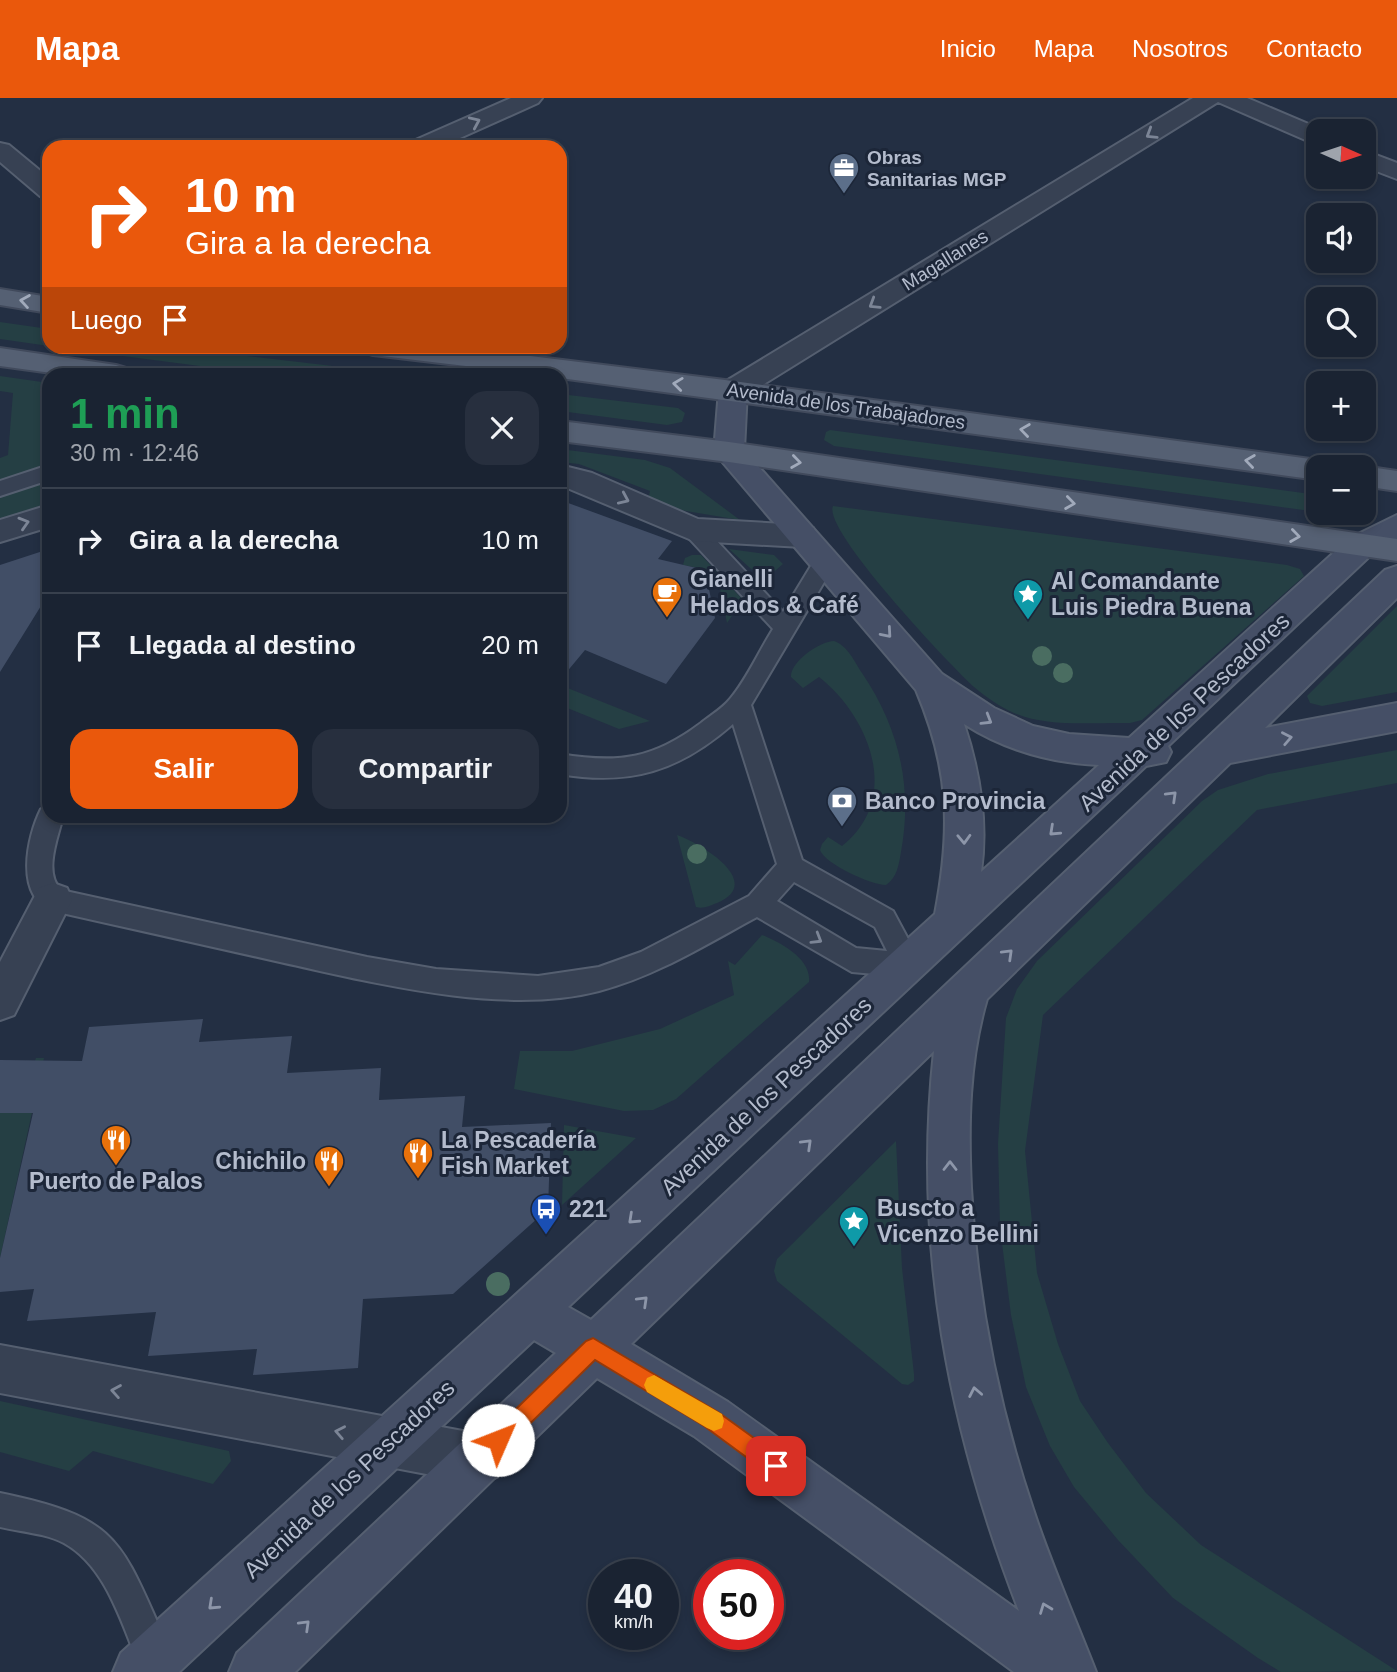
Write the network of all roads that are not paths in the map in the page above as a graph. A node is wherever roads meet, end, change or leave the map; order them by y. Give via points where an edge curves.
1 (530, 98) edge
2 (1209, 98) edge
3 (1227, 98) edge
4 (1306, 132) edge
5 (436, 140) edge
6 (0, 150) edge
7 (1376, 163) edge
8 (1397, 172) edge
9 (42, 185) edge
10 (0, 297) edge
11 (42, 303) edge
12 (438, 354) edge
13 (0, 357) edge
14 (75, 368) edge
15 (553, 368) edge
16 (567, 370) edge
17 (733, 390) junction
18 (567, 432) edge
19 (729, 452) junction
20 (1306, 468) edge
21 (42, 474) edge
22 (567, 477) edge
23 (1376, 478) edge
24 (1397, 481) edge
25 (0, 489) edge
26 (42, 518) edge
27 (1397, 526) edge
28 (694, 530) junction
29 (0, 531) edge
30 (802, 536) junction
31 (1361, 546) junction
32 (1397, 550) edge
33 (825, 562) junction
34 (1397, 578) edge
35 (785, 628) junction
36 (930, 682) junction
37 (739, 705) junction
38 (1397, 717) edge
39 (1220, 751) junction
40 (1140, 752) junction
41 (567, 765) edge
42 (49, 823) edge
43 (791, 867) junction
44 (53, 900) junction
45 (758, 904) junction
46 (953, 923) junction
47 (908, 965) junction
48 (969, 991) junction
49 (0, 1002) edge
50 (531, 1312) junction
51 (593, 1348) junction
52 (0, 1369) edge
53 (390, 1442) junction
54 (479, 1459) junction
55 (0, 1510) edge
56 (148, 1665) edge
57 (256, 1672) edge
58 (1059, 1672) edge
59 (1069, 1672) edge

5 -> 1 street
2 -> 17 street, Magallanes
3 - 4 street
6 - 9 street
7 - 8 street
11 -> 10 main road
15 -> 12 main road, Avenida de los Trabajadores
13 - 14 main road
17 -> 16 main road, Avenida de los Trabajadores
17 - 19 main road
20 -> 17 main road, Avenida de los Trabajadores
18 - 19 main road
19 - 30 main road
19 -> 31 main road
21 - 25 lane
22 -> 28 street
23 - 24 main road
29 -> 26 street
27 - 31 main road, Avenida de los Pescadores
28 - 30 street
28 - 35 lane
30 - 33 main road
31 - 32 main road
31 - 40 main road, Avenida de los Pescadores
33 - 35 lane
33 -> 36 main road
34 - 39 main road
35 - 37 lane
36 -> 40 main road via 990,723 1021,737 1090,751
36 -> 46 main road via 946,718 962,793 965,849
37 - 41 lane via 681,752 652,764 605,771
37 - 43 lane
39 -> 38 main road
39 - 40 main road
48 -> 39 main road
40 -> 46 main road, Avenida de los Pescadores
42 - 44 lane via 40,880 44,893
43 - 45 lane
43 - 47 lane via 884,919
44 - 45 lane via 378,971 447,982 538,988 599,979 650,961
44 - 49 street
45 -> 47 lane via 852,960
46 - 47 main road, Avenida de los Pescadores
47 -> 50 main road, Avenida de los Pescadores
51 -> 48 main road
59 -> 48 main road via 1008,1509 979,1409 958,1305 949,1101 955,1044
50 - 51 main road
50 - 53 main road, Avenida de los Pescadores
51 - 54 main road
51 - 58 main road via 711,1419
53 -> 52 street
53 - 54 street
53 -> 56 main road, Avenida de los Pescadores
57 -> 54 main road
55 - 56 lane via 55,1523 86,1537 112,1566

